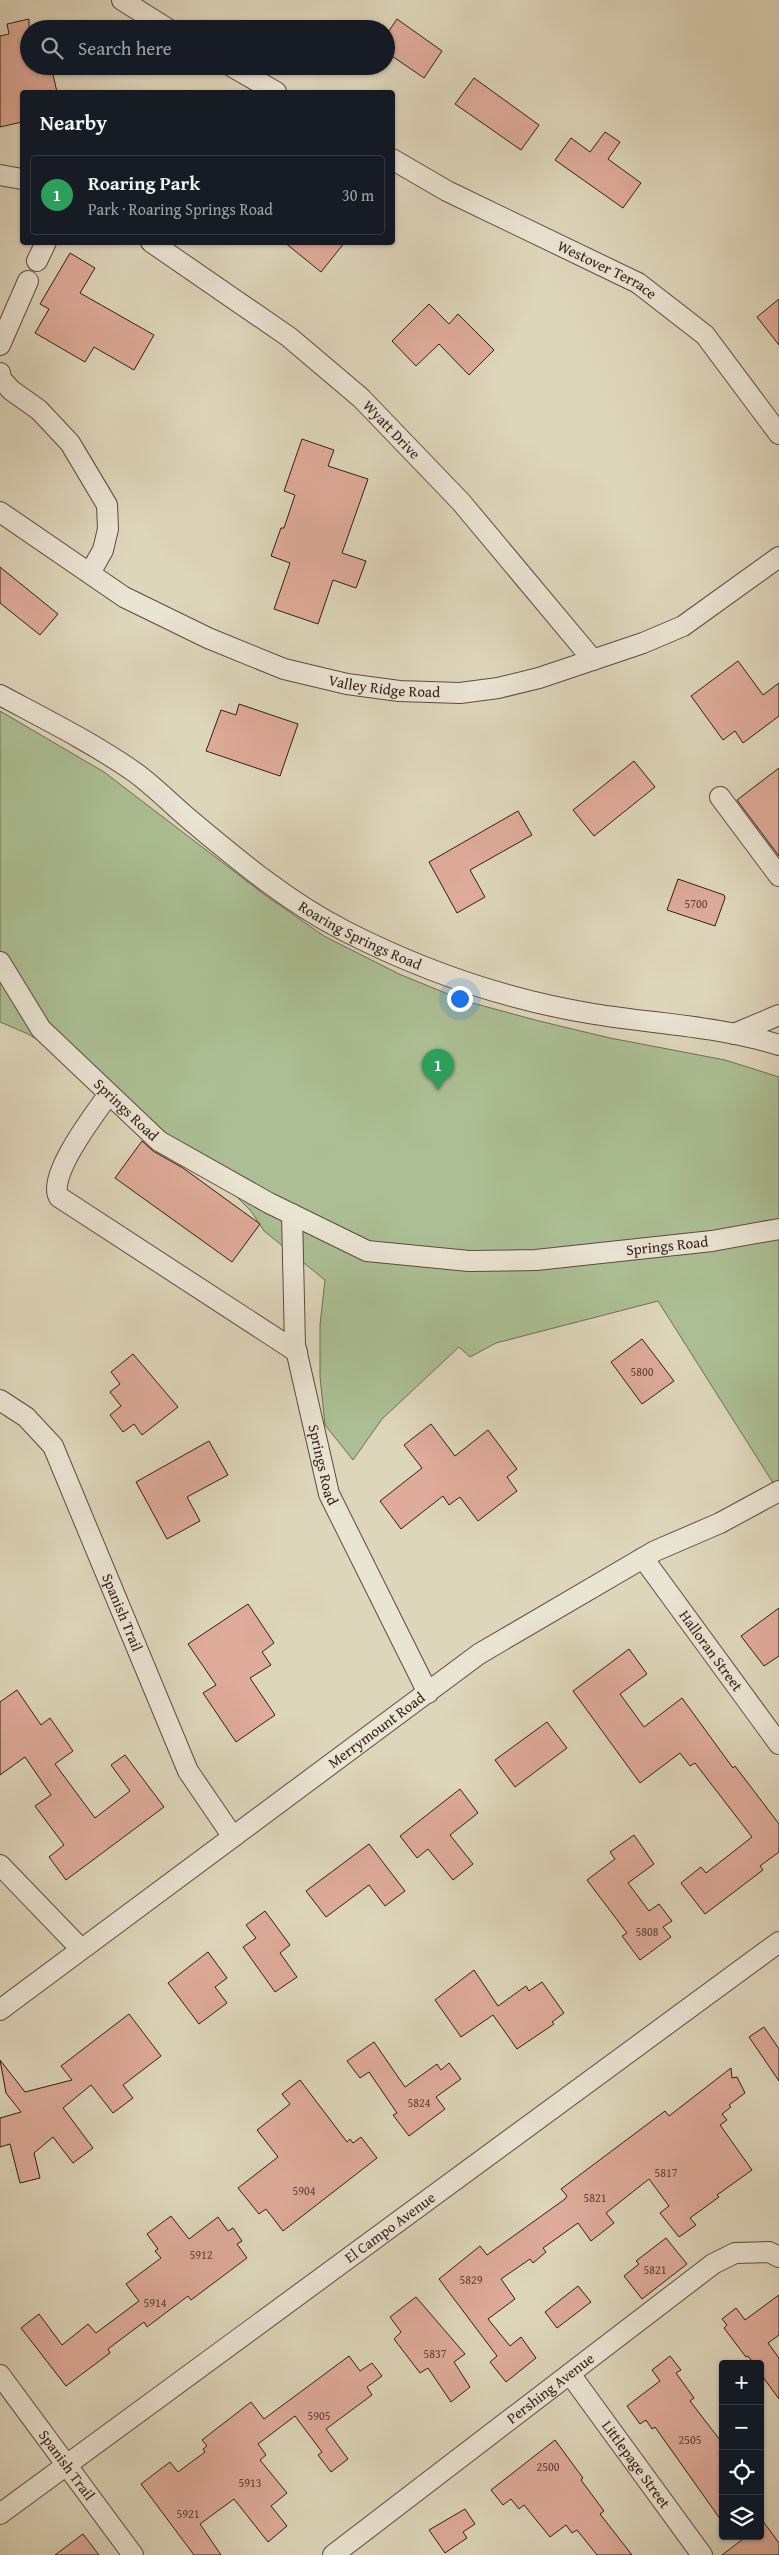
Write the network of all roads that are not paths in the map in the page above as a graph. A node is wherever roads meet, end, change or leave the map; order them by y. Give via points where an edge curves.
1 (122, 0) edge
2 (154, 20) edge
3 (247, 75) edge
4 (273, 90) edge
5 (395, 162) edge
6 (0, 175) edge
7 (20, 179) edge
8 (45, 245) edge
9 (155, 245) edge
10 (37, 262) dead end
11 (28, 281) dead end
12 (0, 345) edge
13 (0, 373) edge
14 (779, 434) edge
15 (0, 512) edge
16 (779, 557) edge
17 (90, 573) junction
18 (593, 660) junction
19 (0, 695) edge
20 (720, 797) dead end
21 (779, 876) edge
22 (0, 962) edge
23 (779, 1015) edge
24 (734, 1034) junction
25 (779, 1045) edge
26 (109, 1094) junction
27 (292, 1214) junction
28 (779, 1229) edge
29 (297, 1352) junction
30 (0, 1400) edge
31 (779, 1491) edge
32 (643, 1558) junction
33 (428, 1693) junction
34 (779, 1744) edge
35 (233, 1837) junction
36 (0, 1865) edge
37 (779, 1942) edge
38 (81, 1949) junction
39 (0, 2010) edge
40 (779, 2257) edge
41 (570, 2374) junction
42 (0, 2375) edge
43 (67, 2465) junction
44 (0, 2514) edge
45 (345, 2551) edge
46 (133, 2555) edge
47 (702, 2555) edge

1 - 2 street
3 - 4 street
5 - 14 street, Westover Terrace via 447,191 638,283 705,336
6 - 7 street
8 - 10 street
9 - 18 street, Wyatt Drive via 289,337 361,398 461,502
11 - 12 street
13 - 17 street via 11,390 39,410 70,443 107,505 108,529 103,550
15 - 17 street, Valley Ridge Road
16 - 18 street, Valley Ridge Road via 683,626
17 - 18 street, Valley Ridge Road via 124,597 208,638 284,669 347,684 399,691 460,693 539,678
19 - 24 street, Roaring Springs Road via 78,736 134,772 290,901 368,942 461,981 504,993 592,1014
20 - 21 street
22 - 26 street, Springs Road via 41,1029
23 - 24 street
24 - 25 street, Roaring Springs Road
26 - 27 street, Springs Road via 159,1141
26 - 29 street via 78,1136 56,1182 56,1193
27 - 28 street, Springs Road via 367,1251 469,1261 536,1260 632,1251
27 - 29 street, Springs Road
29 - 33 street, Springs Road via 328,1494
30 - 35 street, Spanish Trail via 26,1417 53,1446 188,1771
31 - 32 street, Merrymount Road via 720,1523
32 - 33 street, Merrymount Road via 479,1654
32 - 34 street, Halloran Street
33 - 35 street, Merrymount Road
35 - 38 street, Merrymount Road
36 - 38 street
37 - 43 street, El Campo Avenue
38 - 39 street, Merrymount Road
40 - 41 street, Pershing Avenue via 769,2252 735,2252 713,2264
41 - 45 street, Pershing Avenue
41 - 47 street, Littlepage Street
42 - 43 street, Spanish Trail
43 - 44 street, El Campo Avenue
43 - 46 street, Spanish Trail

